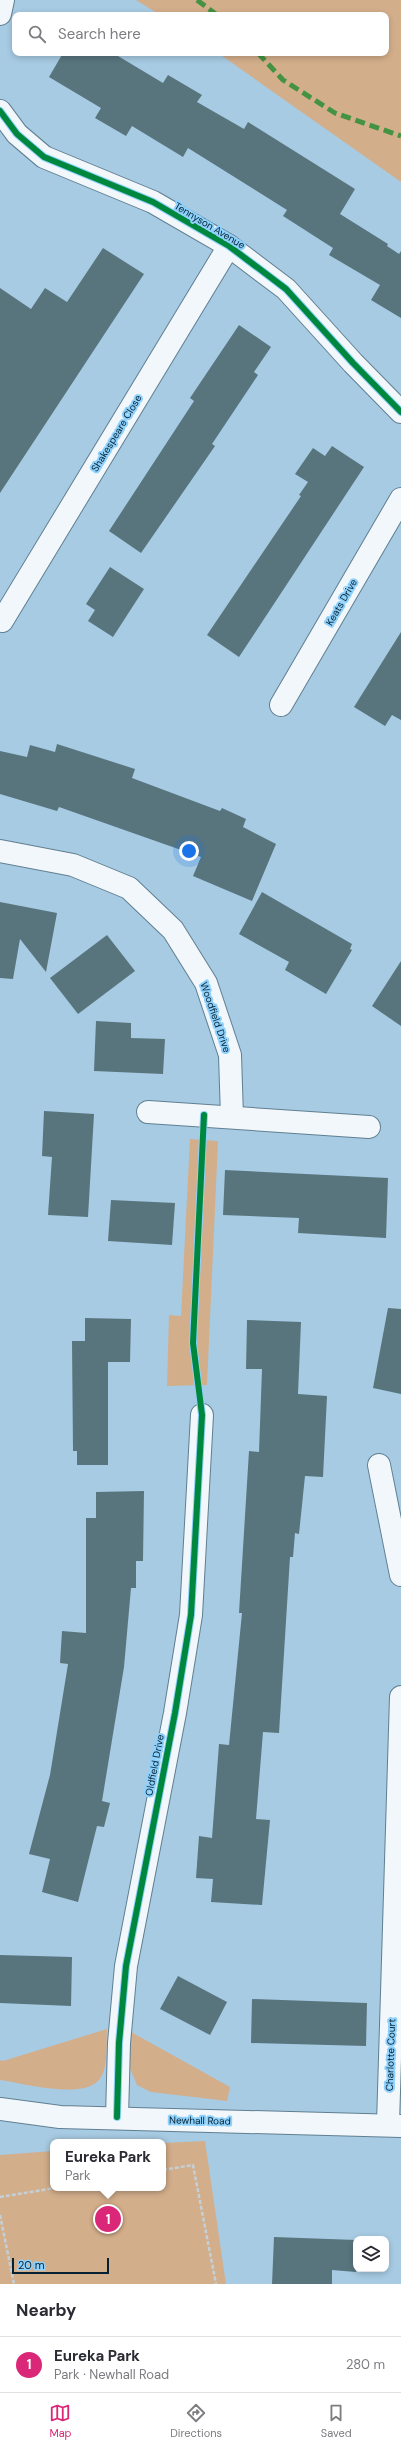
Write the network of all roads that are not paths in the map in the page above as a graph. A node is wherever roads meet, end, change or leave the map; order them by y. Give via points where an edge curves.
1 (3, 0) edge
2 (0, 14) edge
3 (0, 111) edge
4 (229, 246) junction
5 (401, 412) edge
6 (401, 499) edge
7 (2, 620) dead end
8 (281, 705) dead end
9 (0, 851) edge
10 (148, 1112) dead end
11 (232, 1117) junction
12 (369, 1126) dead end
13 (202, 1415) road end
14 (379, 1465) dead end
15 (401, 1575) edge
16 (401, 1697) edge
17 (0, 2109) edge
18 (117, 2118) junction
19 (395, 2125) edge

1 - 2 street
3 - 4 street, Tennyson Avenue via 17,134 44,157 153,202
4 - 5 street, Tennyson Avenue via 286,290
4 - 7 street, Shakespeare Close
6 - 8 street, Keats Drive
9 - 11 street, Woodfield Drive via 73,865 129,888 173,930 206,983 230,1055
10 - 11 street
11 - 12 street
13 - 18 street, Oldfield Drive via 191,1615 175,1713 126,1966 119,2043
14 - 15 street
16 - 19 street, Charlotte Court
17 - 18 street, Newhall Road via 60,2117
18 - 19 street, Newhall Road

